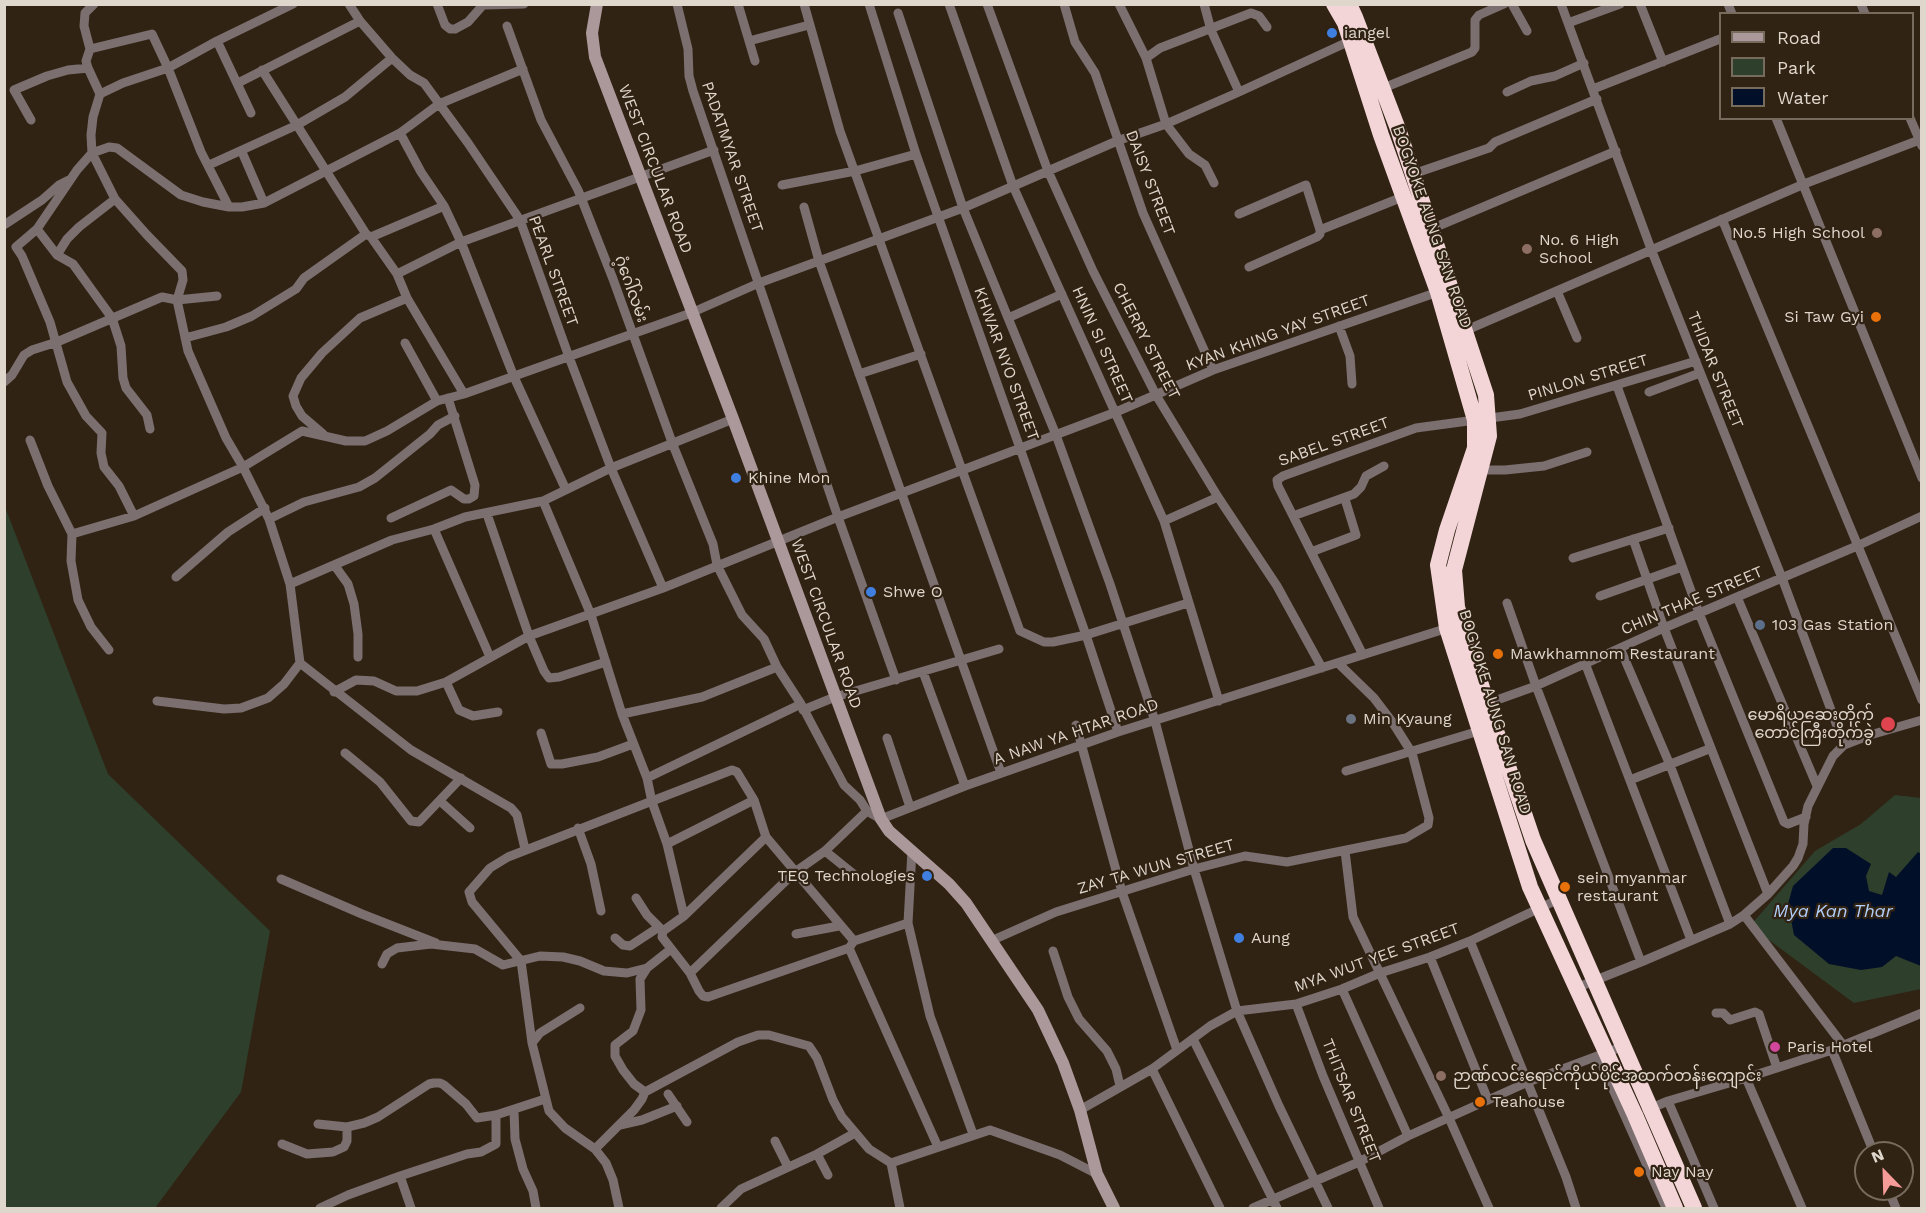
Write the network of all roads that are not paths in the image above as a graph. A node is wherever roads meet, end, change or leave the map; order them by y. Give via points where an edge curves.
1 (94, 4) edge
2 (293, 4) edge
3 (350, 4) edge
4 (437, 4) edge
5 (524, 4) edge
6 (597, 4) edge
7 (677, 4) edge
8 (738, 4) edge
9 (804, 4) edge
10 (869, 4) edge
11 (949, 4) edge
12 (987, 4) edge
13 (1064, 4) edge
14 (1119, 4) edge
15 (1204, 4) edge
16 (1334, 4) edge
17 (1349, 4) edge
18 (1504, 4) edge
19 (1512, 4) edge
20 (1561, 4) edge
21 (1620, 4) edge
22 (1640, 4) edge
23 (482, 5) edge
24 (898, 12) dead end
25 (360, 21) junction
26 (1568, 23) junction
27 (809, 25) junction
28 (507, 26) dead end
29 (1267, 27) dead end
30 (1211, 30) junction
31 (1527, 31) dead end
32 (1356, 38) junction
33 (1719, 39) edge
34 (217, 41) junction
35 (749, 41) junction
36 (90, 49) junction
37 (392, 58) junction
38 (1146, 58) junction
39 (755, 61) dead end
40 (1663, 62) junction
41 (1584, 63) junction
42 (168, 68) junction
43 (88, 69) junction
44 (524, 69) junction
45 (262, 70) junction
46 (238, 83) junction
47 (14, 90) junction
48 (1375, 91) junction
49 (1239, 92) junction
50 (1507, 92) dead end
51 (100, 94) junction
52 (1595, 94) junction
53 (4, 96) edge
54 (439, 104) junction
55 (251, 113) dead end
56 (31, 120) dead end
57 (1777, 120) edge
58 (1911, 120) edge
59 (1166, 124) junction
60 (297, 125) junction
61 (400, 133) junction
62 (1117, 141) junction
63 (1921, 141) edge
64 (714, 150) junction
65 (242, 152) junction
66 (1616, 152) junction
67 (92, 153) junction
68 (916, 154) junction
69 (209, 165) junction
70 (855, 171) junction
71 (1048, 171) junction
72 (326, 172) junction
73 (1413, 174) junction
74 (640, 176) junction
75 (71, 179) junction
76 (1214, 183) dead end
77 (1804, 184) junction
78 (782, 185) dead end
79 (1013, 186) junction
80 (1405, 196) junction
81 (581, 197) junction
82 (115, 199) junction
83 (264, 203) junction
84 (444, 206) junction
85 (229, 207) junction
86 (804, 207) dead end
87 (963, 208) junction
88 (1239, 214) dead end
89 (938, 218) junction
90 (1722, 219) junction
91 (520, 220) junction
92 (4, 225) edge
93 (37, 229) junction
94 (1431, 229) junction
95 (1320, 230) junction
96 (368, 236) junction
97 (879, 237) junction
98 (461, 242) junction
99 (1652, 249) junction
100 (57, 255) junction
101 (819, 261) junction
102 (1249, 267) dead end
103 (396, 274) junction
104 (759, 283) junction
105 (1557, 291) junction
106 (1438, 292) junction
107 (1062, 294) junction
108 (217, 296) dead end
109 (407, 298) junction
110 (177, 300) junction
111 (692, 313) junction
112 (112, 318) junction
113 (1008, 318) junction
114 (1339, 326) junction
115 (1459, 333) junction
116 (632, 334) junction
117 (185, 338) junction
118 (1577, 338) dead end
119 (57, 342) junction
120 (405, 343) dead end
121 (921, 354) junction
122 (569, 357) junction
123 (1695, 361) junction
124 (1213, 370) junction
125 (1701, 373) junction
126 (859, 374) junction
127 (514, 376) junction
128 (4, 382) edge
129 (1352, 384) dead end
130 (1617, 386) junction
131 (1649, 393) dead end
132 (464, 394) junction
133 (1155, 395) junction
134 (448, 398) junction
135 (436, 401) junction
136 (1116, 412) junction
137 (455, 416) junction
138 (733, 419) junction
139 (1482, 420) junction
140 (150, 429) dead end
141 (324, 435) junction
142 (1056, 435) junction
143 (30, 440) dead end
144 (673, 445) junction
145 (1020, 448) junction
146 (1587, 452) dead end
147 (1384, 466) dead end
148 (243, 467) junction
149 (611, 468) junction
150 (962, 469) junction
151 (1481, 470) junction
152 (1921, 477) edge
153 (566, 490) junction
154 (900, 493) junction
155 (1218, 497) junction
156 (1345, 499) junction
157 (543, 501) junction
158 (265, 508) junction
159 (487, 514) junction
160 (134, 516) junction
161 (1293, 516) junction
162 (1922, 516) edge
163 (838, 517) junction
164 (392, 518) dead end
165 (269, 519) junction
166 (1164, 521) junction
167 (1669, 528) junction
168 (434, 529) junction
169 (72, 534) junction
170 (1634, 539) junction
171 (778, 541) junction
172 (1857, 546) junction
173 (1311, 552) junction
174 (1573, 558) dead end
175 (717, 565) junction
176 (335, 566) junction
177 (1682, 567) junction
178 (176, 578) dead end
179 (1782, 578) junction
180 (1647, 579) junction
181 (290, 584) junction
182 (663, 588) junction
183 (1600, 596) dead end
184 (1737, 597) junction
185 (1188, 603) junction
186 (1507, 603) dead end
187 (1699, 613) junction
188 (591, 615) junction
189 (1122, 623) junction
190 (1455, 626) junction
191 (1664, 628) junction
192 (1086, 635) junction
193 (529, 636) junction
194 (1620, 648) junction
195 (999, 649) dead end
196 (110, 650) dead end
197 (1363, 655) junction
198 (358, 657) dead end
199 (490, 657) junction
200 (962, 659) junction
201 (606, 662) junction
202 (300, 663) junction
203 (1338, 663) junction
204 (1585, 663) junction
205 (777, 667) junction
206 (1322, 668) junction
207 (923, 672) junction
208 (896, 680) junction
209 (446, 682) junction
210 (1536, 686) junction
211 (334, 692) junction
212 (835, 697) junction
213 (1922, 700) edge
214 (157, 701) dead end
215 (1219, 701) junction
216 (1480, 706) junction
217 (802, 707) junction
218 (498, 712) dead end
219 (622, 714) junction
220 (1155, 720) junction
221 (1922, 720) edge
222 (1076, 725) dead end
223 (1479, 731) junction
224 (1118, 732) junction
225 (541, 733) dead end
226 (886, 738) dead end
227 (633, 744) junction
228 (1081, 745) junction
229 (1844, 746) junction
230 (1709, 749) junction
231 (345, 753) dead end
232 (1412, 753) junction
233 (1670, 765) junction
234 (1346, 771) dead end
235 (1001, 773) junction
236 (461, 778) junction
237 (647, 778) junction
238 (1630, 780) junction
239 (964, 786) junction
240 (1816, 786) junction
241 (754, 800) junction
242 (440, 801) junction
243 (651, 802) junction
244 (910, 807) junction
245 (867, 811) junction
246 (1806, 817) junction
247 (881, 819) junction
248 (470, 828) dead end
249 (578, 828) junction
250 (766, 837) junction
251 (667, 844) junction
252 (525, 849) junction
253 (912, 850) junction
254 (1345, 850) junction
255 (825, 851) junction
256 (1194, 869) junction
257 (795, 872) junction
258 (856, 876) dead end
259 (281, 879) dead end
260 (1122, 891) junction
261 (1768, 894) junction
262 (636, 898) dead end
263 (1559, 899) junction
264 (1539, 908) junction
265 (601, 911) dead end
266 (1744, 915) junction
267 (684, 916) junction
268 (908, 923) junction
269 (1730, 924) junction
270 (839, 926) junction
271 (661, 929) junction
272 (796, 934) dead end
273 (615, 938) dead end
274 (993, 940) junction
275 (1691, 940) junction
276 (1470, 941) junction
277 (441, 945) junction
278 (851, 945) junction
279 (671, 949) junction
280 (1053, 951) dead end
281 (1430, 957) junction
282 (521, 961) junction
283 (1641, 962) junction
284 (382, 964) dead end
285 (647, 968) junction
286 (690, 973) junction
287 (1380, 973) junction
288 (1594, 980) junction
289 (1576, 988) junction
290 (1342, 989) junction
291 (1296, 1004) junction
292 (580, 1008) dead end
293 (1237, 1011) junction
294 (1716, 1013) dead end
295 (1922, 1013) edge
296 (1193, 1039) junction
297 (532, 1043) junction
298 (1843, 1045) junction
299 (1624, 1046) junction
300 (1176, 1050) junction
301 (1832, 1050) junction
302 (1603, 1054) junction
303 (1152, 1068) junction
304 (1778, 1068) junction
305 (1746, 1078) junction
306 (1528, 1082) junction
307 (1120, 1086) junction
308 (645, 1092) junction
309 (668, 1094) dead end
310 (545, 1099) junction
311 (1488, 1100) junction
312 (1668, 1101) junction
313 (677, 1106) junction
314 (514, 1110) junction
315 (1080, 1110) junction
316 (1643, 1112) junction
317 (495, 1115) junction
318 (1449, 1118) junction
319 (687, 1122) dead end
320 (318, 1124) dead end
321 (620, 1125) junction
322 (347, 1127) junction
323 (855, 1133) junction
324 (974, 1134) junction
325 (1408, 1136) junction
326 (775, 1141) dead end
327 (1869, 1141) edge
328 (282, 1144) dead end
329 (938, 1147) junction
330 (595, 1149) junction
331 (817, 1154) junction
332 (1359, 1162) junction
333 (891, 1163) junction
334 (788, 1167) junction
335 (1097, 1174) junction
336 (828, 1175) dead end
337 (400, 1176) junction
338 (1316, 1180) junction
339 (1275, 1204) edge
340 (320, 1209) edge
341 (411, 1209) edge
342 (536, 1209) edge
343 (619, 1209) edge
344 (721, 1209) edge
345 (900, 1209) edge
346 (1114, 1209) edge
347 (1220, 1209) edge
348 (1253, 1209) edge
349 (1328, 1209) edge
350 (1379, 1209) edge
351 (1489, 1209) edge
352 (1576, 1209) edge
353 (1666, 1209) edge
354 (1676, 1209) edge
355 (1694, 1209) edge
356 (1714, 1209) edge
357 (1802, 1209) edge

1 - 36 street via 85,13
2 - 34 street
3 - 25 street, PEARL STREET
4 - 23 street via 450,29 468,22
5 - 23 street
6 - 74 street, WEST CIRCULAR ROAD via 592,33 595,57
7 - 64 street, PADATMYAR STREET via 688,49 689,76
8 - 35 street
9 - 27 street
10 - 68 street, KHWAR NYO STREET
11 - 79 street, HNIN SI STREET
12 - 71 street, CHERRY STREET
13 - 62 street, DAISY STREET via 1075,42 1095,73
14 - 38 street
15 - 30 street
16 - 32 highway, BOGYOKE AUNG SAN ROAD
17 - 32 highway, BOGYOKE AUNG SAN ROAD
18 - 48 street via 1474,20 1472,52
19 - 31 street
20 - 26 street, THIDAR STREET
21 - 26 street
22 - 40 street
24 - 87 street
25 - 37 street, PEARL STREET
25 - 45 street
26 - 41 street, THIDAR STREET
27 - 35 street
27 - 70 street
28 - 44 street, ဂံ့ဂေါ်လမ်း
29 - 30 street via 1251,13
30 - 38 street via 1160,48
30 - 49 street
32 - 48 highway, BOGYOKE AUNG SAN ROAD
32 - 49 street
33 - 40 street
34 - 42 street
34 - 46 street
35 - 39 street
36 - 42 street via 152,34
36 - 43 street
37 - 54 street, PEARL STREET via 424,83
37 - 60 street via 345,97
38 - 59 street
40 - 52 street
41 - 50 street
41 - 52 street, THIDAR STREET
42 - 51 street
42 - 69 street
43 - 47 street via 68,70
43 - 51 street
44 - 54 street
44 - 81 street, ဂံ့ဂေါ်လမ်း via 541,120
45 - 46 street
45 - 60 street
46 - 55 street
47 - 53 street
47 - 56 street
48 - 73 highway, BOGYOKE AUNG SAN ROAD
48 - 80 highway, BOGYOKE AUNG SAN ROAD
49 - 59 street
51 - 67 street via 93,117
52 - 66 street, THIDAR STREET
52 - 73 street via 1489,148
54 - 61 street
54 - 91 street, PEARL STREET
57 - 77 street
58 - 63 street
59 - 62 street
59 - 76 street via 1189,154 1205,165
60 - 65 street
60 - 72 street
61 - 72 street
61 - 84 street
62 - 71 street
62 - 124 street, DAISY STREET via 1143,213
63 - 77 street
64 - 74 street
64 - 104 street, PADATMYAR STREET
65 - 69 street
65 - 83 street
66 - 94 street
66 - 99 street, THIDAR STREET
67 - 75 street
67 - 82 street
67 - 85 street via 117,148 181,195
68 - 70 street
68 - 89 street, KHWAR NYO STREET
69 - 85 street
70 - 78 street
70 - 97 street
71 - 79 street
71 - 133 street, CHERRY STREET
72 - 83 street
72 - 96 street
73 - 94 highway, BOGYOKE AUNG SAN ROAD
74 - 81 street
74 - 111 street, WEST CIRCULAR ROAD
75 - 92 street
75 - 93 street
77 - 90 street
77 - 152 street
79 - 87 street
79 - 107 street, HNIN SI STREET
80 - 95 street
80 - 106 highway, BOGYOKE AUNG SAN ROAD
81 - 91 street
81 - 116 street, ဂံ့ဂေါ်လမ်း
82 - 100 street via 79,227
82 - 110 street via 182,271
83 - 85 street
84 - 96 street
84 - 98 street
86 - 101 street
87 - 89 street
87 - 113 street
88 - 95 street via 1306,185
89 - 97 street
89 - 145 street, KHWAR NYO STREET
90 - 99 street
90 - 172 street
91 - 98 street
91 - 122 street, PEARL STREET
93 - 100 street
93 - 119 street via 16,247
94 - 115 highway, BOGYOKE AUNG SAN ROAD
95 - 102 street via 1317,237
96 - 103 street
96 - 117 street via 252,316
97 - 101 street
97 - 121 street
98 - 103 street
98 - 127 street
99 - 105 street
99 - 123 street, THIDAR STREET
100 - 112 street via 73,264
101 - 104 street
101 - 126 street
103 - 109 street
104 - 111 street
104 - 163 street, PADATMYAR STREET
105 - 115 street
105 - 118 street
106 - 114 street, KYAN KHING YAY STREET
106 - 115 highway, BOGYOKE AUNG SAN ROAD
107 - 113 street
107 - 136 street, HNIN SI STREET
108 - 110 street
109 - 132 street
109 - 141 street via 360,318 301,378 292,396 296,406
110 - 112 street via 162,297
110 - 117 street
111 - 116 street
111 - 138 street, WEST CIRCULAR ROAD
112 - 119 street
112 - 140 street via 121,346 126,388 147,415
113 - 142 street
114 - 124 street, KYAN KHING YAY STREET
114 - 129 street via 1350,356
115 - 139 highway, BOGYOKE AUNG SAN ROAD
116 - 122 street
116 - 144 street, ဂံ့ဂေါ်လမ်း
117 - 148 street via 226,438
119 - 128 street via 24,355
119 - 160 street via 67,382 86,416 102,433 104,467
120 - 135 street
121 - 126 street
121 - 150 street
122 - 127 street
122 - 149 street, PEARL STREET
123 - 125 street, THIDAR STREET
123 - 130 street, PINLON STREET
124 - 133 street, KYAN KHING YAY STREET
125 - 131 street
125 - 179 street, THIDAR STREET
126 - 154 street
127 - 132 street
127 - 153 street
130 - 139 street, PINLON STREET via 1520,414
130 - 167 street
132 - 134 street
133 - 136 street, KYAN KHING YAY STREET
133 - 155 street, CHERRY STREET
134 - 135 street
134 - 137 street
135 - 141 street via 365,441
136 - 142 street, KYAN KHING YAY STREET
136 - 166 street, HNIN SI STREET
137 - 164 street via 475,485 474,496 464,499 451,490
137 - 165 street via 438,424 359,487 304,502
138 - 144 street
138 - 171 street, WEST CIRCULAR ROAD
139 - 151 highway, BOGYOKE AUNG SAN ROAD via 1489,436
139 - 161 street, SABEL STREET via 1416,428 1283,476 1277,480 1278,486
139 - 190 highway, BOGYOKE AUNG SAN ROAD via 1438,565
141 - 148 street via 302,431
142 - 145 street, KYAN KHING YAY STREET
142 - 189 street
143 - 169 street
144 - 149 street
144 - 175 street, ဂံ့ဂေါ်လမ်း via 713,544
145 - 150 street, KYAN KHING YAY STREET
145 - 192 street, KHWAR NYO STREET
146 - 151 street via 1544,465
147 - 156 street via 1366,476 1361,487
148 - 158 street
148 - 160 street
149 - 153 street
149 - 182 street, PEARL STREET
150 - 154 street, KYAN KHING YAY STREET
150 - 192 street via 1020,631 1044,642
151 - 190 highway, BOGYOKE AUNG SAN ROAD via 1454,570
153 - 157 street
154 - 163 street, KYAN KHING YAY STREET
154 - 200 street
155 - 166 street
155 - 206 street, CHERRY STREET via 1276,585
156 - 161 street
156 - 173 street via 1356,535
157 - 159 street
157 - 188 street
158 - 165 street
158 - 178 street via 228,532
159 - 168 street via 465,517
159 - 193 street
160 - 169 street
161 - 173 street, SABEL STREET
162 - 172 street, CHIN THAE STREET
163 - 171 street, KYAN KHING YAY STREET
163 - 208 street, PADATMYAR STREET
165 - 181 street
166 - 185 street, HNIN SI STREET
167 - 170 street
167 - 177 street
168 - 176 street via 392,540
168 - 199 street
169 - 196 street via 71,561 78,600 91,627
170 - 174 street
170 - 180 street
171 - 175 street, KYAN KHING YAY STREET
171 - 212 street, WEST CIRCULAR ROAD
172 - 179 street, CHIN THAE STREET
172 - 213 street
173 - 197 street, SABEL STREET
175 - 182 street, KYAN KHING YAY STREET
175 - 205 street, ဂံ့ဂေါ်လမ်း via 738,609 764,639
176 - 181 street
176 - 198 street via 348,584 354,604
177 - 180 street
177 - 187 street
179 - 184 street, CHIN THAE STREET
179 - 229 street, THIDAR STREET
180 - 183 street
180 - 191 street
181 - 202 street
182 - 188 street, KYAN KHING YAY STREET
184 - 187 street, CHIN THAE STREET
184 - 240 street
185 - 189 street
185 - 215 street, HNIN SI STREET
186 - 210 street
187 - 191 street, CHIN THAE STREET
187 - 246 street via 1784,822
188 - 193 street, KYAN KHING YAY STREET
188 - 201 street
189 - 192 street
189 - 220 street
190 - 197 street, A NAW YA HTAR ROAD
190 - 216 highway, BOGYOKE AUNG SAN ROAD
191 - 194 street, CHIN THAE STREET
191 - 230 street
192 - 224 street, KHWAR NYO STREET
193 - 199 street, KYAN KHING YAY STREET
193 - 201 street via 549,678
194 - 204 street, CHIN THAE STREET
194 - 233 street
195 - 200 street
197 - 203 street, A NAW YA HTAR ROAD
199 - 209 street, KYAN KHING YAY STREET
200 - 207 street
200 - 235 street
201 - 219 street
202 - 211 street
202 - 214 street via 268,698 241,708
203 - 206 street, A NAW YA HTAR ROAD
203 - 232 street via 1374,698
204 - 210 street, CHIN THAE STREET
204 - 238 street
205 - 217 street
205 - 219 street via 702,697
206 - 215 street, A NAW YA HTAR ROAD
207 - 208 street
207 - 239 street
208 - 212 street
209 - 211 street, KYAN KHING YAY STREET via 417,691 396,691 374,681 356,680
209 - 218 street via 459,710 473,716
210 - 216 street, CHIN THAE STREET
210 - 283 street
211 - 236 street via 411,750
212 - 217 street
212 - 247 street, WEST CIRCULAR ROAD
215 - 220 street, A NAW YA HTAR ROAD
216 - 223 highway, BOGYOKE AUNG SAN ROAD
216 - 263 highway, BOGYOKE AUNG SAN ROAD
217 - 237 street
217 - 245 street via 844,785
219 - 227 street
220 - 224 street, A NAW YA HTAR ROAD
220 - 256 street
221 - 229 street
222 - 228 street
223 - 232 street
223 - 264 highway, BOGYOKE AUNG SAN ROAD
224 - 228 street, A NAW YA HTAR ROAD
225 - 227 street via 551,764 598,757
226 - 244 street
227 - 237 street
228 - 235 street, A NAW YA HTAR ROAD
228 - 260 street
229 - 240 street via 1833,756
230 - 233 street
230 - 261 street
231 - 242 street via 380,782 411,821 419,822
232 - 234 street
232 - 254 street, ZAY TA WUN STREET via 1428,825 1406,838
233 - 238 street
233 - 269 street
235 - 239 street, A NAW YA HTAR ROAD
236 - 242 street
236 - 252 street via 514,811
237 - 243 street
238 - 275 street
239 - 244 street, A NAW YA HTAR ROAD
240 - 246 street
241 - 243 street via 737,771 732,770
241 - 250 street
241 - 251 street
242 - 248 street
243 - 249 street
243 - 251 street
244 - 247 street, A NAW YA HTAR ROAD
245 - 247 street
245 - 255 street
246 - 261 street via 1798,858
247 - 253 street, WEST CIRCULAR ROAD
249 - 252 street
249 - 265 street
250 - 257 street
250 - 267 street
251 - 267 street
252 - 282 street via 490,868 468,892 471,902
253 - 268 street
253 - 274 street, WEST CIRCULAR ROAD via 949,884
254 - 256 street, ZAY TA WUN STREET via 1287,862 1245,856
254 - 287 street via 1353,917
255 - 257 street
255 - 258 street
256 - 260 street, ZAY TA WUN STREET
256 - 293 street
257 - 270 street
257 - 286 street
259 - 277 street
260 - 274 street, ZAY TA WUN STREET via 1056,912
260 - 300 street
261 - 266 street
262 - 271 street
263 - 264 street, MYA WUT YEE STREET
263 - 288 highway, BOGYOKE AUNG SAN ROAD
264 - 276 street, MYA WUT YEE STREET
264 - 289 highway, BOGYOKE AUNG SAN ROAD
266 - 269 street
266 - 298 street
267 - 271 street
268 - 278 street
268 - 324 street via 930,1016
269 - 275 street
270 - 272 street
270 - 278 street
271 - 273 street via 630,946
271 - 279 street
274 - 315 street, WEST CIRCULAR ROAD via 1042,1018
275 - 283 street
276 - 281 street, MYA WUT YEE STREET
276 - 306 street
277 - 282 street via 475,949 503,965
277 - 284 street via 397,948 387,954
278 - 286 street via 708,996 699,991
278 - 329 street
279 - 285 street
279 - 286 street
280 - 307 street via 1072,1004 1107,1051
281 - 287 street, MYA WUT YEE STREET
281 - 311 street
282 - 285 street via 540,956 627,973
282 - 297 street
283 - 288 street
285 - 308 street via 640,979 641,1010 633,1031 615,1046 622,1070
287 - 290 street, MYA WUT YEE STREET
287 - 318 street
288 - 289 street
288 - 299 highway, BOGYOKE AUNG SAN ROAD
289 - 302 highway, BOGYOKE AUNG SAN ROAD
290 - 291 street, MYA WUT YEE STREET
290 - 325 street
291 - 293 street, MYA WUT YEE STREET
291 - 332 street, THITSAR STREET
292 - 297 street via 540,1033
293 - 296 street, MYA WUT YEE STREET
293 - 338 street
294 - 304 street via 1723,1013 1730,1020 1759,1014
295 - 298 street
296 - 300 street, MYA WUT YEE STREET
296 - 339 street
297 - 310 street
298 - 301 street
299 - 302 street
299 - 316 highway, BOGYOKE AUNG SAN ROAD
300 - 303 street, MYA WUT YEE STREET
301 - 304 street
301 - 327 street
302 - 306 street
302 - 316 highway, BOGYOKE AUNG SAN ROAD
302 - 353 street
303 - 307 street, MYA WUT YEE STREET
303 - 347 street
304 - 305 street
305 - 312 street
305 - 357 street
306 - 311 street
306 - 352 street
307 - 315 street, MYA WUT YEE STREET
308 - 321 street
308 - 323 street via 738,1042 769,1035 809,1046 833,1100
309 - 313 street
310 - 314 street
310 - 330 street via 549,1111 565,1128
311 - 318 street
312 - 316 street
312 - 356 street
313 - 319 street
313 - 321 street
314 - 317 street
314 - 342 street via 515,1139
315 - 335 street, WEST CIRCULAR ROAD
316 - 354 highway, BOGYOKE AUNG SAN ROAD
316 - 355 highway, BOGYOKE AUNG SAN ROAD
317 - 322 street via 477,1118 444,1085 434,1083 378,1117
317 - 337 street via 496,1144
318 - 325 street
318 - 351 street
320 - 322 street
321 - 330 street
322 - 328 street via 344,1147 333,1152 306,1154
323 - 331 street
323 - 333 street via 869,1149
324 - 329 street
324 - 335 street via 993,1130 1060,1155
325 - 332 street
326 - 334 street
329 - 333 street
330 - 343 street via 613,1180
331 - 334 street
331 - 336 street
332 - 338 street
332 - 350 street, THITSAR STREET
333 - 345 street
334 - 344 street via 741,1188
335 - 346 street, WEST CIRCULAR ROAD
337 - 340 street
337 - 341 street
338 - 339 street
338 - 349 street
339 - 348 street

